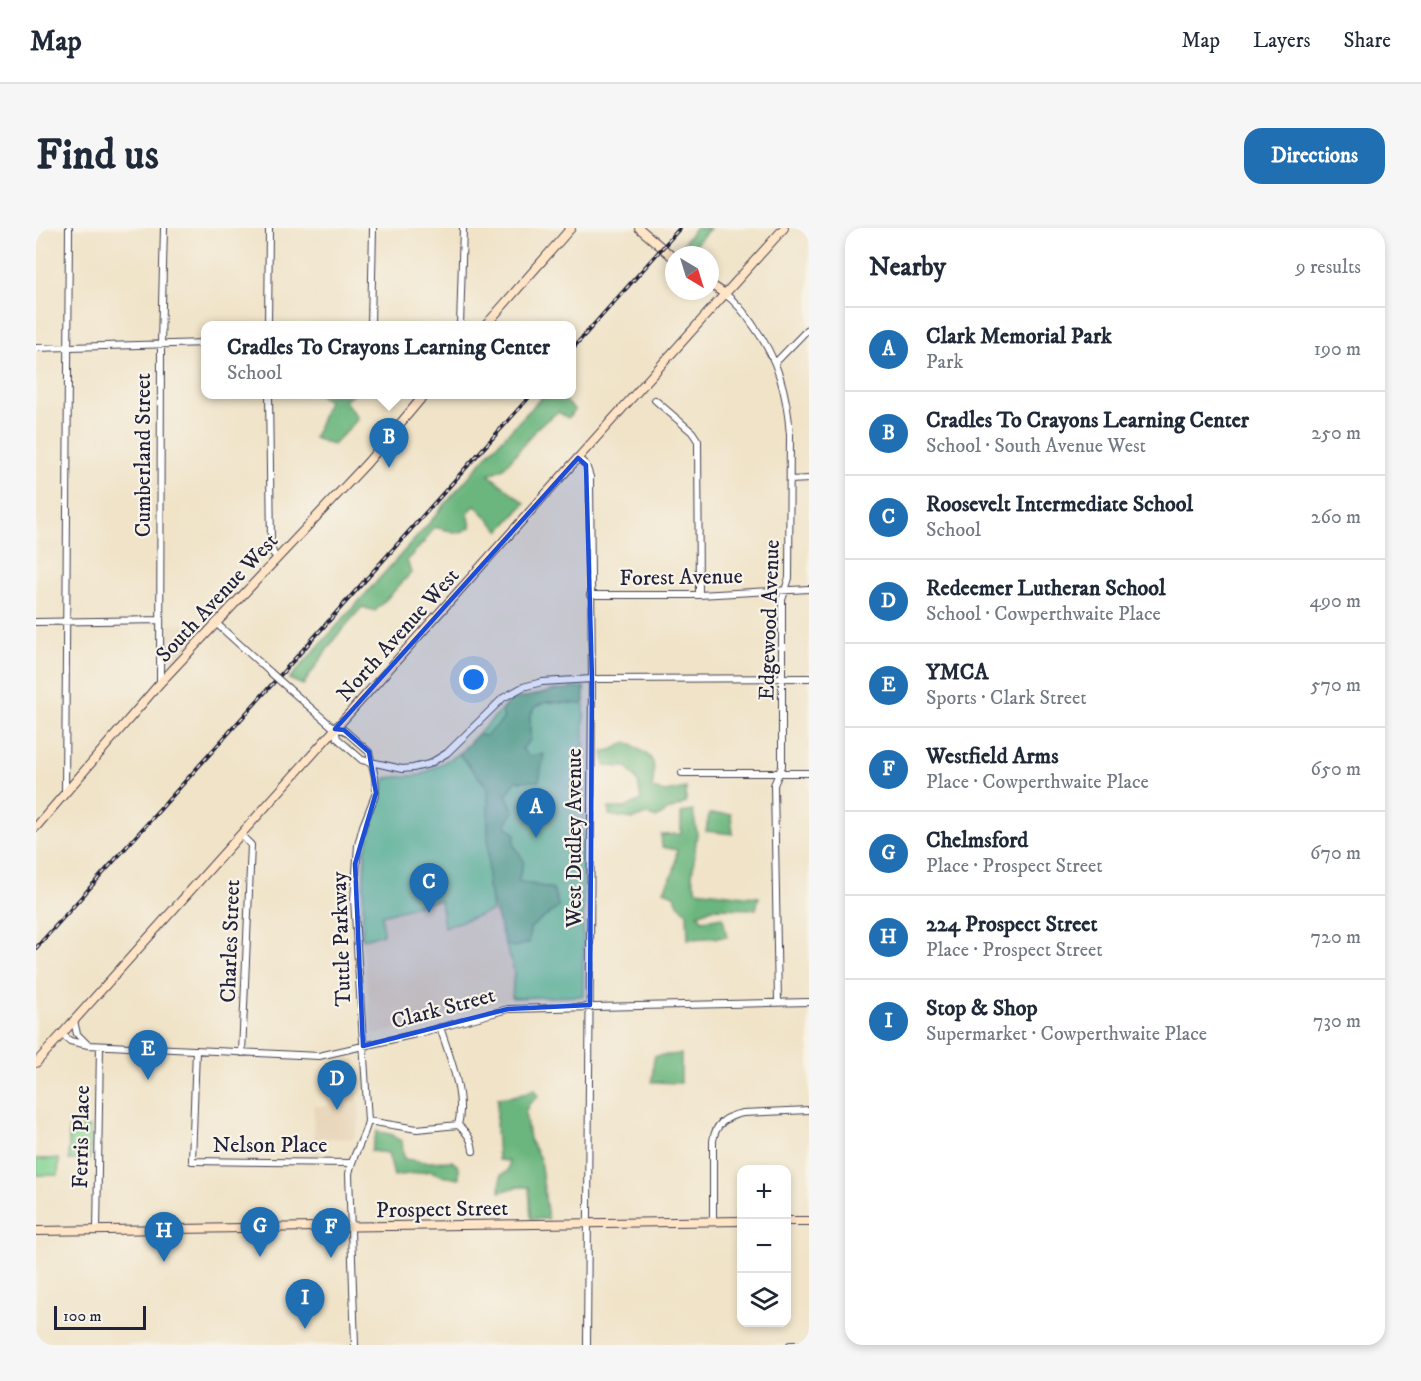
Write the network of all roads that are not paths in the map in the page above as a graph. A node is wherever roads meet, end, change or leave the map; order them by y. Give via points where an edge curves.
1 (69, 228) edge
2 (164, 228) edge
3 (269, 228) edge
4 (372, 228) edge
5 (462, 228) edge
6 (572, 228) edge
7 (639, 228) edge
8 (784, 228) edge
9 (665, 250) edge
10 (719, 290) edge
11 (725, 294) junction
12 (268, 321) edge
13 (371, 321) edge
14 (460, 321) edge
15 (489, 321) edge
16 (809, 328) edge
17 (201, 343) edge
18 (161, 344) junction
19 (36, 348) edge
20 (68, 348) junction
21 (776, 362) junction
22 (269, 399) edge
23 (421, 399) edge
24 (656, 400) dead end
25 (578, 458) junction
26 (809, 479) edge
27 (790, 480) junction
28 (277, 558) junction
29 (809, 589) edge
30 (785, 591) junction
31 (699, 595) junction
32 (590, 596) junction
33 (159, 620) junction
34 (36, 622) edge
35 (65, 622) junction
36 (217, 624) junction
37 (809, 678) edge
38 (592, 679) junction
39 (782, 679) junction
40 (160, 683) junction
41 (335, 729) junction
42 (372, 763) junction
43 (682, 773) dead end
44 (809, 773) edge
45 (778, 774) junction
46 (65, 794) junction
47 (36, 826) edge
48 (241, 835) junction
49 (778, 1002) junction
50 (809, 1002) edge
51 (590, 1005) junction
52 (74, 1021) junction
53 (440, 1027) junction
54 (62, 1034) junction
55 (88, 1045) junction
56 (100, 1046) junction
57 (363, 1046) junction
58 (196, 1050) junction
59 (242, 1053) junction
60 (36, 1063) edge
61 (809, 1110) edge
62 (368, 1121) junction
63 (458, 1125) junction
64 (473, 1151) dead end
65 (351, 1162) junction
66 (713, 1221) junction
67 (737, 1221) edge
68 (791, 1221) edge
69 (809, 1221) edge
70 (587, 1223) junction
71 (352, 1227) junction
72 (97, 1230) junction
73 (36, 1231) edge
74 (355, 1345) edge
75 (587, 1345) edge
76 (793, 1345) edge
77 (799, 1345) edge

1 - 20 street
2 - 18 street, Cumberland Street
3 - 12 street
4 - 13 street
5 - 14 street
6 - 15 main road
7 - 9 main road
8 - 11 main road, North Avenue West
10 - 11 main road
11 - 21 street, Edgewood Avenue via 750,320
11 - 25 main road, North Avenue West
16 - 21 street
17 - 18 street
18 - 20 street
18 - 33 street, Cumberland Street
19 - 20 street
20 - 35 street
21 - 27 street, Edgewood Avenue via 789,411
22 - 28 street via 271,544
23 - 28 main road, South Avenue West via 367,463
24 - 31 street via 698,441
25 - 32 street, West Dudley Avenue via 590,471
25 - 41 main road, North Avenue West
26 - 27 street
27 - 30 street, Edgewood Avenue via 789,578
28 - 36 main road, South Avenue West
29 - 30 street, Forest Avenue
30 - 31 street, Forest Avenue
30 - 39 street, Edgewood Avenue
31 - 32 street, Forest Avenue
32 - 38 street, West Dudley Avenue
33 - 35 street
33 - 40 street, Cumberland Street
34 - 35 street
35 - 46 street
36 - 40 main road, South Avenue West
36 - 41 street, Tuttle Parkway, bridge
37 - 39 street, Tuttle Parkway
38 - 39 street, Tuttle Parkway
38 - 42 street, Tuttle Parkway via 523,687 503,698 447,753 429,764 402,769
38 - 51 street, West Dudley Avenue
39 - 45 street, Edgewood Avenue via 782,766
40 - 46 main road, South Avenue West
41 - 42 street, Tuttle Parkway via 337,738 362,760
41 - 42 street, Tuttle Parkway via 344,730 369,752
41 - 48 main road, North Avenue West
42 - 57 street, Tuttle Parkway via 376,793 358,845 354,899
43 - 45 street
44 - 45 street
45 - 49 street, Edgewood Avenue via 774,785
46 - 47 main road, South Avenue West
48 - 52 main road, North Avenue West
48 - 59 street, Charles Street via 250,844
49 - 50 street, Clark Street
49 - 51 street, Clark Street
51 - 53 street, Clark Street via 507,1009
51 - 70 street, West Dudley Avenue
52 - 54 main road, North Avenue West
52 - 55 street via 77,1034
53 - 57 street, Clark Street
53 - 63 street via 458,1085
54 - 55 street, Clark Street via 70,1041
54 - 60 main road, North Avenue West
55 - 56 street, Clark Street
56 - 58 street, Clark Street
56 - 72 street, Ferris Place
57 - 59 street, Clark Street via 319,1056
57 - 62 street, Tuttle Parkway
58 - 59 street, Clark Street
58 - 65 street, Nelson Place via 192,1161
61 - 66 street via 743,1113 721,1123 713,1141
62 - 63 street via 417,1129
62 - 65 street
63 - 64 street via 468,1135
65 - 71 street
66 - 67 main road, Prospect Street
66 - 70 main road, Prospect Street
68 - 69 main road
70 - 71 main road, Prospect Street
70 - 75 street, West Dudley Avenue
71 - 72 main road, Prospect Street
71 - 74 street
72 - 73 main road, Prospect Street
76 - 77 street

